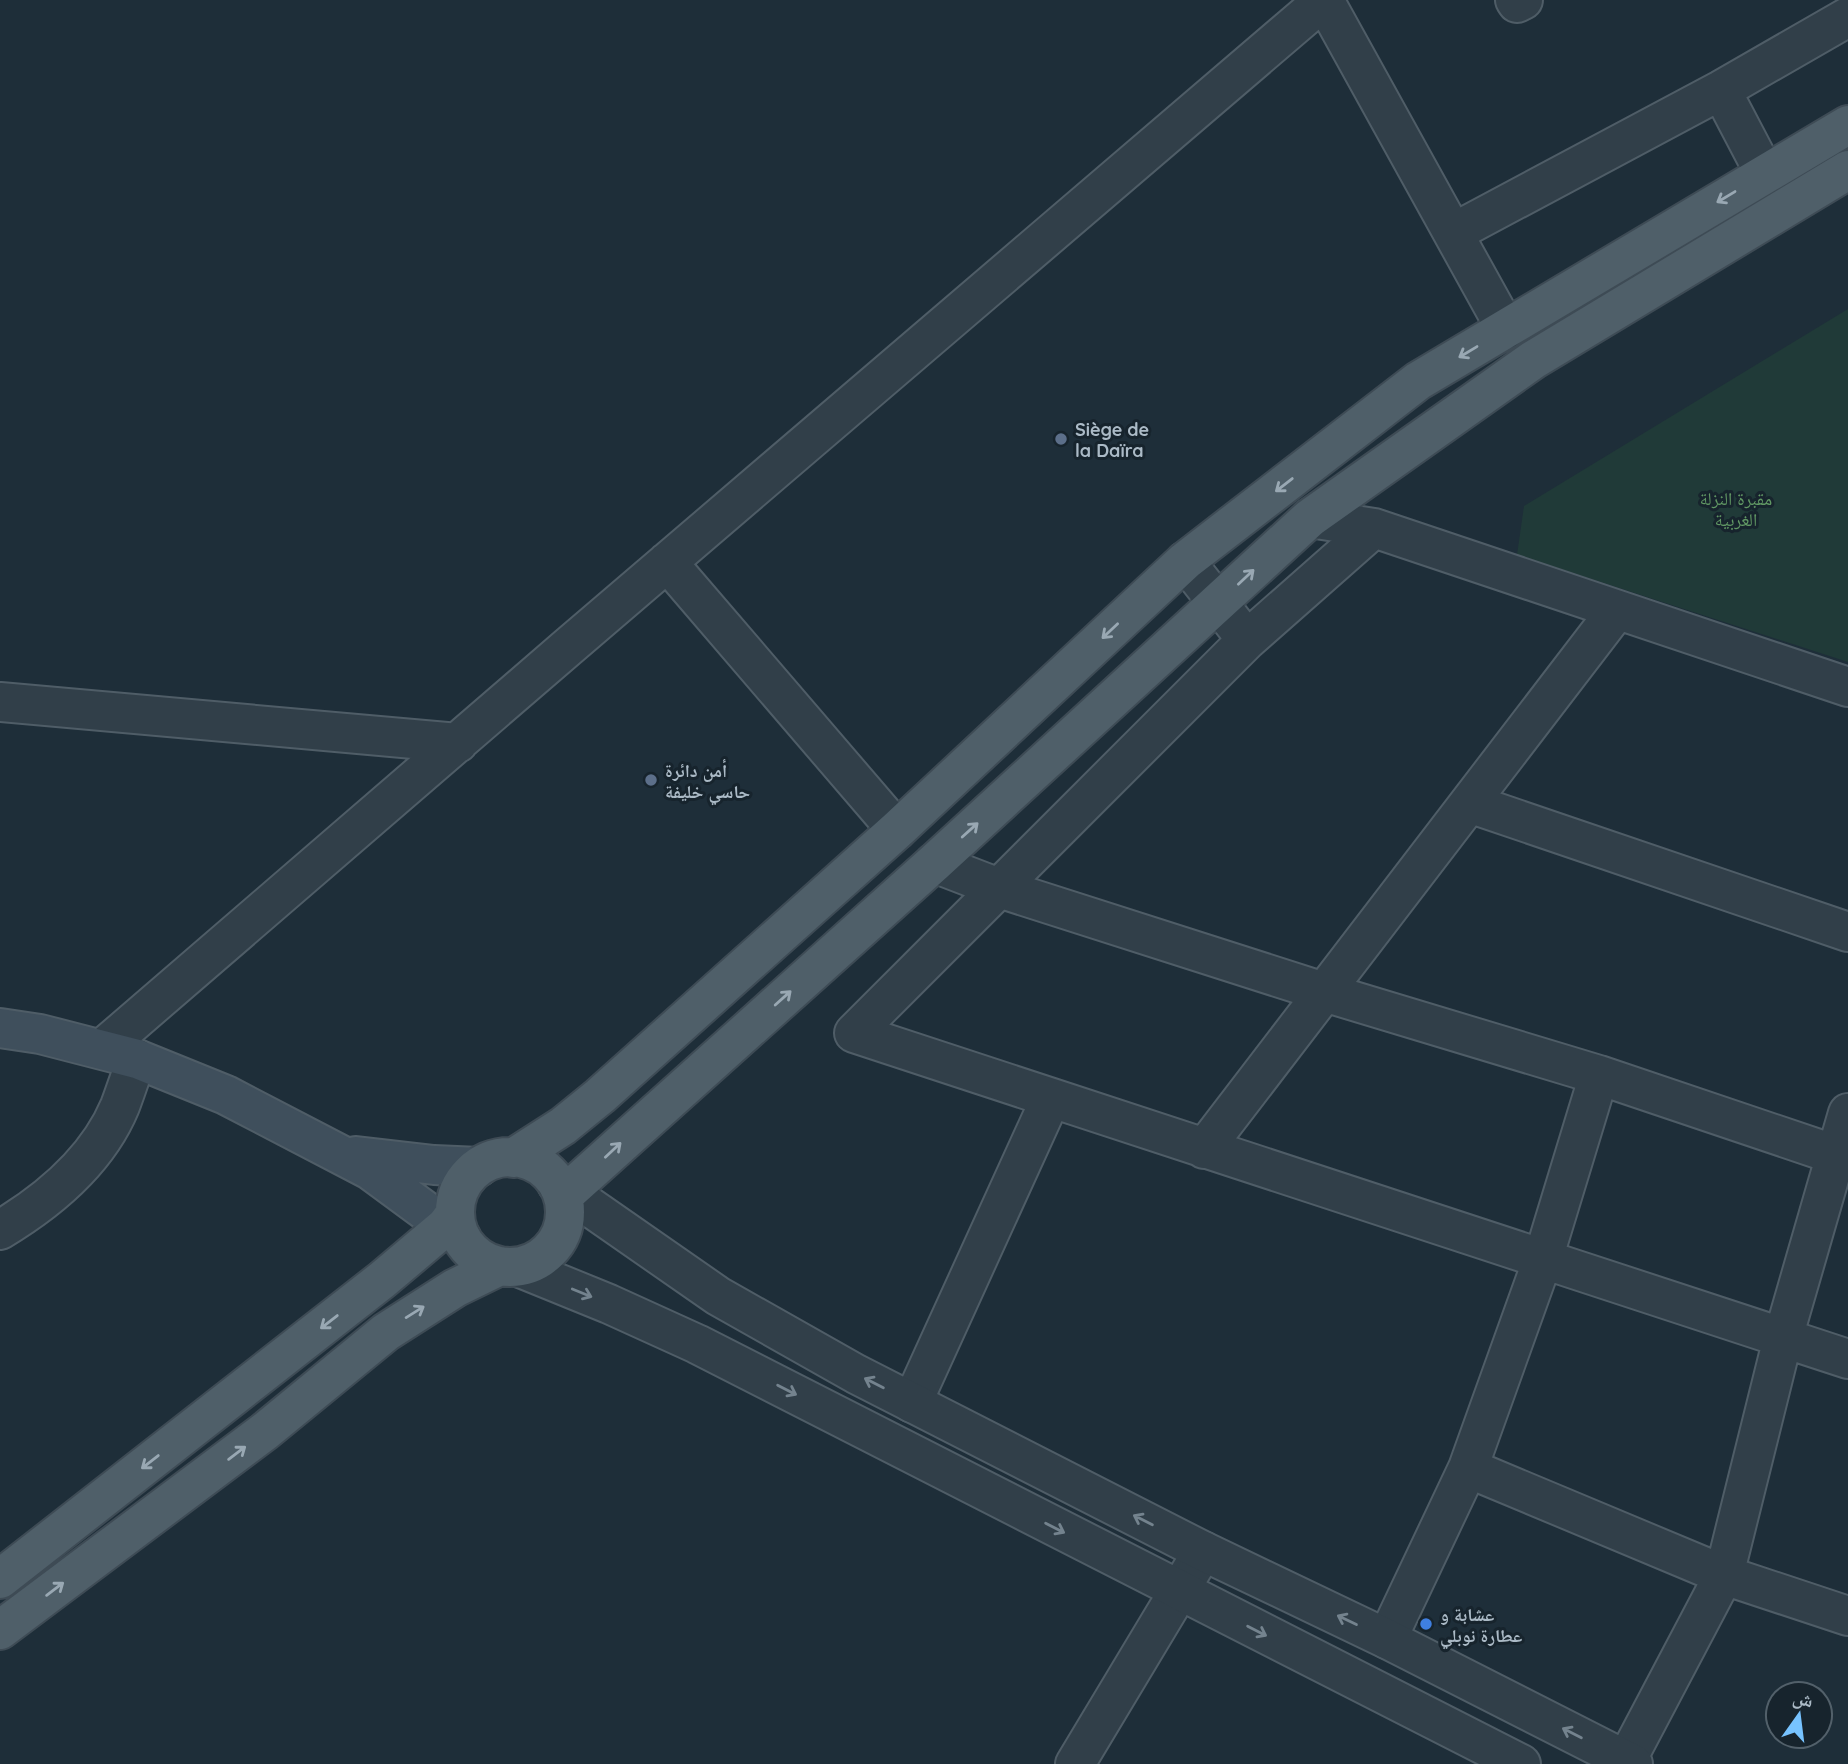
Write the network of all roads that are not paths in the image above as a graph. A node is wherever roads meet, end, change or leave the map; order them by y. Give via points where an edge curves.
1 (1324, 0) edge
2 (1516, 0) edge
3 (1523, 0) edge
4 (1848, 17) edge
5 (1721, 90) junction
6 (1848, 125) edge
7 (1848, 170) edge
8 (1765, 174) junction
9 (1453, 233) junction
10 (1506, 329) junction
11 (1310, 518) junction
12 (1374, 528) junction
13 (1185, 561) junction
14 (667, 562) junction
15 (1219, 603) junction
16 (1617, 610) junction
17 (1247, 640) junction
18 (1848, 687) edge
19 (0, 702) edge
20 (458, 743) junction
21 (1469, 803) junction
22 (897, 830) junction
23 (934, 863) junction
24 (999, 888) junction
25 (1848, 932) edge
26 (1324, 992) junction
27 (0, 1028) edge
28 (119, 1054) junction
29 (1599, 1075) junction
30 (1051, 1098) junction
31 (1848, 1113) edge
32 (1204, 1149) junction
33 (344, 1154) junction
34 (1842, 1157) edge
35 (496, 1163) junction
36 (563, 1191) junction
37 (454, 1225) junction
38 (0, 1230) edge
39 (1543, 1259) junction
40 (509, 1266) junction
41 (1783, 1338) junction
42 (1848, 1360) edge
43 (912, 1403) junction
44 (1468, 1468) junction
45 (1042, 1469) junction
46 (1019, 1510) junction
47 (1203, 1550) junction
48 (1724, 1575) junction
49 (0, 1579) edge
50 (1180, 1592) junction
51 (1848, 1616) edge
52 (0, 1630) edge
53 (1387, 1639) junction
54 (1630, 1762) edge
55 (1075, 1764) edge
56 (1521, 1764) edge

1 - 9 street
1 - 14 street
2 - 3 street
4 - 5 street
5 - 8 street
5 - 9 street
6 - 8 main road
7 - 11 main road via 1533,360
8 -> 10 main road
9 - 10 street
10 -> 13 main road via 1418,381
11 - 12 street
15 -> 11 main road
12 - 16 street
12 - 17 street
13 - 15 street
13 -> 22 main road
14 - 20 street
14 - 22 street
15 - 17 street
23 -> 15 main road
16 - 18 street
16 - 21 street
17 - 24 street
19 - 20 street
20 - 28 street
21 - 25 street
21 - 26 street
22 - 35 main road via 582,1112
23 - 24 street
36 -> 23 main road
24 - 26 street
24 - 30 street via 854,1033
26 - 29 street
26 - 32 street
27 - 28 main road
28 - 33 main road via 226,1095
28 - 38 street via 119,1108 96,1147 66,1183
29 - 34 street
29 - 39 street
30 - 32 street
30 - 43 street
31 - 34 street
32 - 39 street
33 - 35 main road via 434,1166
33 - 37 main road
34 - 41 street
35 - 36 main road via 538,1165
35 - 37 main road via 466,1180 458,1196
36 - 40 main road via 564,1227 557,1242 533,1262
43 -> 36 street via 728,1302
37 - 40 main road via 477,1256
37 -> 49 main road
39 - 41 street
39 - 44 street
40 -> 46 street via 697,1344
52 -> 40 main road via 253,1440 386,1332 455,1288
41 - 42 street
41 - 48 street
43 - 45 street
44 - 48 street
44 - 53 street
45 - 46 street
47 -> 45 street
46 -> 50 street
47 - 50 street
53 -> 47 street
48 - 51 street
48 - 54 street
50 - 55 street
50 -> 56 street
54 -> 53 street

